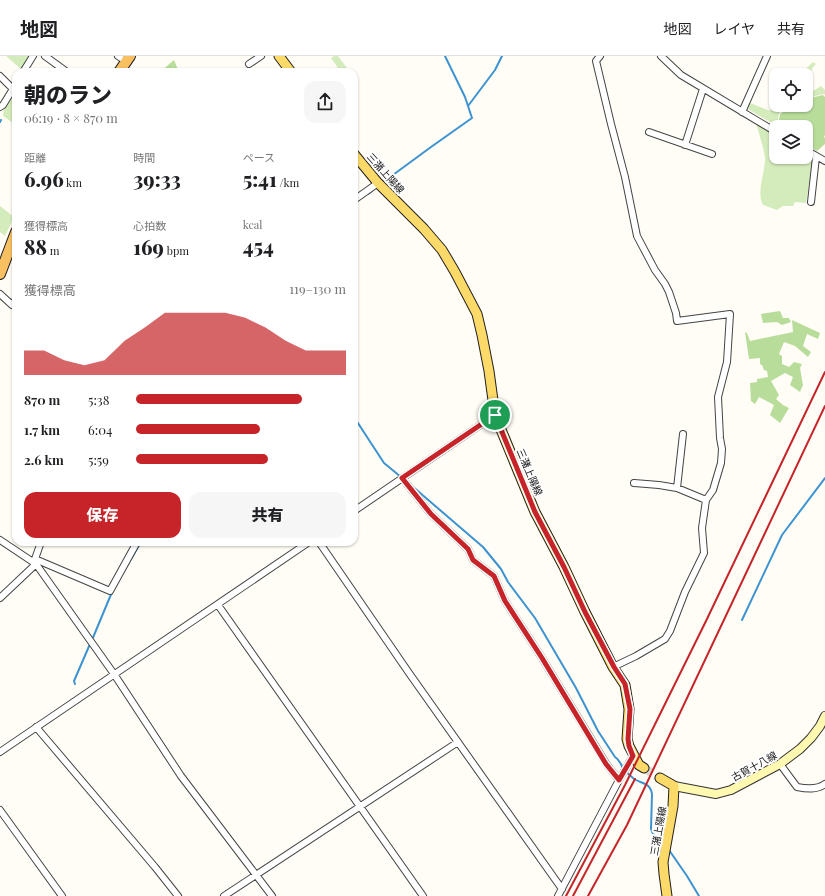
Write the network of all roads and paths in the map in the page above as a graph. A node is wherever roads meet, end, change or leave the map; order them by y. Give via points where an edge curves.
1 (33, 56) edge
2 (45, 56) edge
3 (261, 56) edge
4 (279, 56) edge
5 (600, 56) edge
6 (661, 56) edge
7 (767, 56) edge
8 (123, 57) edge
9 (250, 64) dead end
10 (26, 68) edge
11 (62, 68) edge
12 (120, 68) edge
13 (288, 68) edge
14 (0, 76) edge
15 (12, 85) edge
16 (12, 89) edge
17 (703, 89) junction
18 (0, 107) edge
19 (742, 112) junction
20 (769, 128) edge
21 (649, 132) dead end
22 (685, 145) junction
23 (712, 154) dead end
24 (813, 155) edge
25 (816, 157) junction
26 (358, 159) edge
27 (825, 161) edge
28 (378, 183) junction
29 (358, 197) edge
30 (811, 202) dead end
31 (12, 242) edge
32 (0, 274) edge
33 (0, 294) edge
34 (12, 305) edge
35 (495, 415) junction
36 (683, 434) dead end
37 (402, 478) junction
38 (634, 483) dead end
39 (678, 488) junction
40 (706, 500) junction
41 (358, 508) edge
42 (0, 540) edge
43 (40, 546) edge
44 (135, 546) edge
45 (303, 546) edge
46 (322, 546) edge
47 (36, 562) junction
48 (0, 598) edge
49 (218, 605) junction
50 (614, 667) junction
51 (114, 674) junction
52 (825, 716) edge
53 (36, 727) junction
54 (458, 742) junction
55 (0, 752) edge
56 (633, 756) junction
57 (780, 764) junction
58 (644, 768) tunnel mouth
59 (660, 778) tunnel mouth
60 (619, 780) junction
61 (825, 784) edge
62 (674, 786) junction
63 (360, 806) junction
64 (0, 810) edge
65 (256, 875) junction
66 (562, 889) junction
67 (62, 896) edge
68 (178, 896) edge
69 (224, 896) edge
70 (272, 896) edge
71 (423, 896) edge
72 (558, 896) edge
73 (667, 896) edge

1 - 10 street
2 - 11 street
3 - 9 street
4 - 13 main road
5 - 40 street via 596,61 637,236 665,284 677,322 730,314 727,362 718,397 721,464 713,490
6 - 17 street via 681,75
7 - 19 street
8 - 12 highway
14 - 15 street
16 - 18 street
17 - 19 street
17 - 22 street
19 - 20 street
21 - 22 street
22 - 23 street
24 - 25 street
25 - 27 street
25 - 30 street
26 - 28 main road, 三潴上陽線
28 - 29 street
28 - 35 main road, 三潴上陽線 via 442,250 467,294 477,314 482,335
31 - 32 highway
33 - 34 street
35 - 37 street
35 - 50 main road, 三潴上陽線 via 535,512
36 - 39 street
37 - 41 street
37 - 60 street via 431,514 468,549 473,560 494,576 505,601 606,764
38 - 39 street
39 - 40 street
40 - 50 street via 702,528 704,553 670,630 665,639
42 - 47 street
43 - 47 street
44 - 47 street via 110,591
45 - 49 street
46 - 54 street
47 - 48 street
47 - 51 street
49 - 51 street
49 - 63 street
50 - 56 main road, 三潴上陽線 via 625,684 630,709 628,739
51 - 53 street
51 - 65 street via 181,776
52 - 57 main road, 古賀十八線 via 811,738
53 - 55 street
53 - 68 street
54 - 63 street
54 - 66 street
56 - 58 main road, 三潴上陽線
56 - 60 street
57 - 61 street via 797,787 809,790
57 - 62 main road, 古賀十八線 via 731,790 716,794
59 - 62 main road
60 - 66 street
62 - 73 main road, 三潴上陽線 via 672,816 663,862
63 - 65 street
63 - 71 street
64 - 67 street
65 - 69 street
65 - 70 street
66 - 72 street

